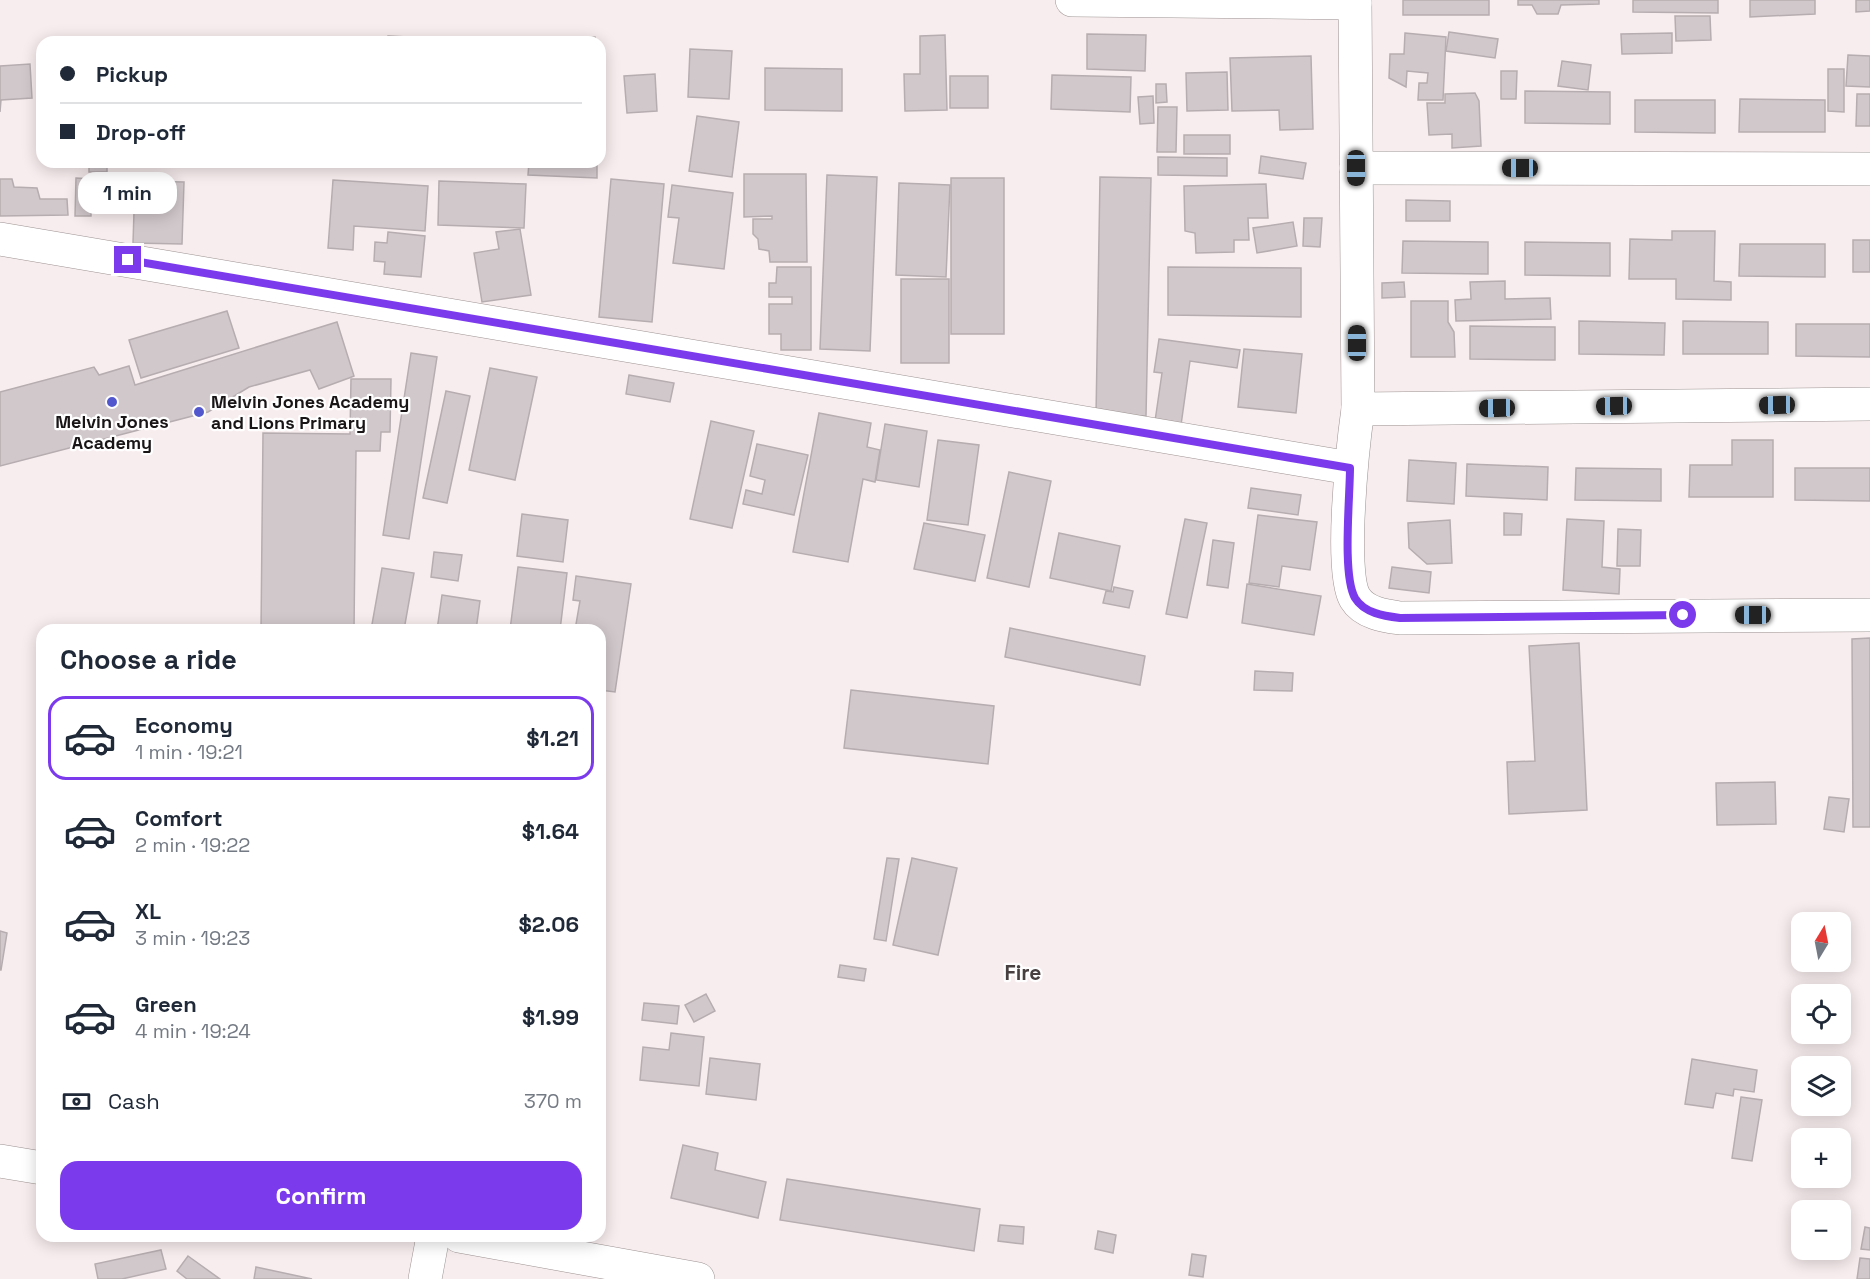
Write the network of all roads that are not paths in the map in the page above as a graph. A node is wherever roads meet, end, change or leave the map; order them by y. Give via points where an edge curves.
1 (1072, 0) edge
2 (1355, 2) edge
3 (1356, 168) junction
4 (1870, 169) edge
5 (0, 239) edge
6 (1870, 404) edge
7 (1358, 409) junction
8 (1350, 468) junction
9 (1870, 615) edge
10 (0, 1161) edge
11 (36, 1167) edge
12 (432, 1242) edge
13 (492, 1242) edge
14 (425, 1279) edge
15 (698, 1279) edge

1 - 2 street
2 - 3 street
3 - 4 street
3 - 7 street
5 - 8 street
6 - 7 street
7 - 8 street
8 - 9 street via 1348,578 1356,599 1375,614 1400,618
10 - 11 street
12 - 14 street
13 - 15 street

